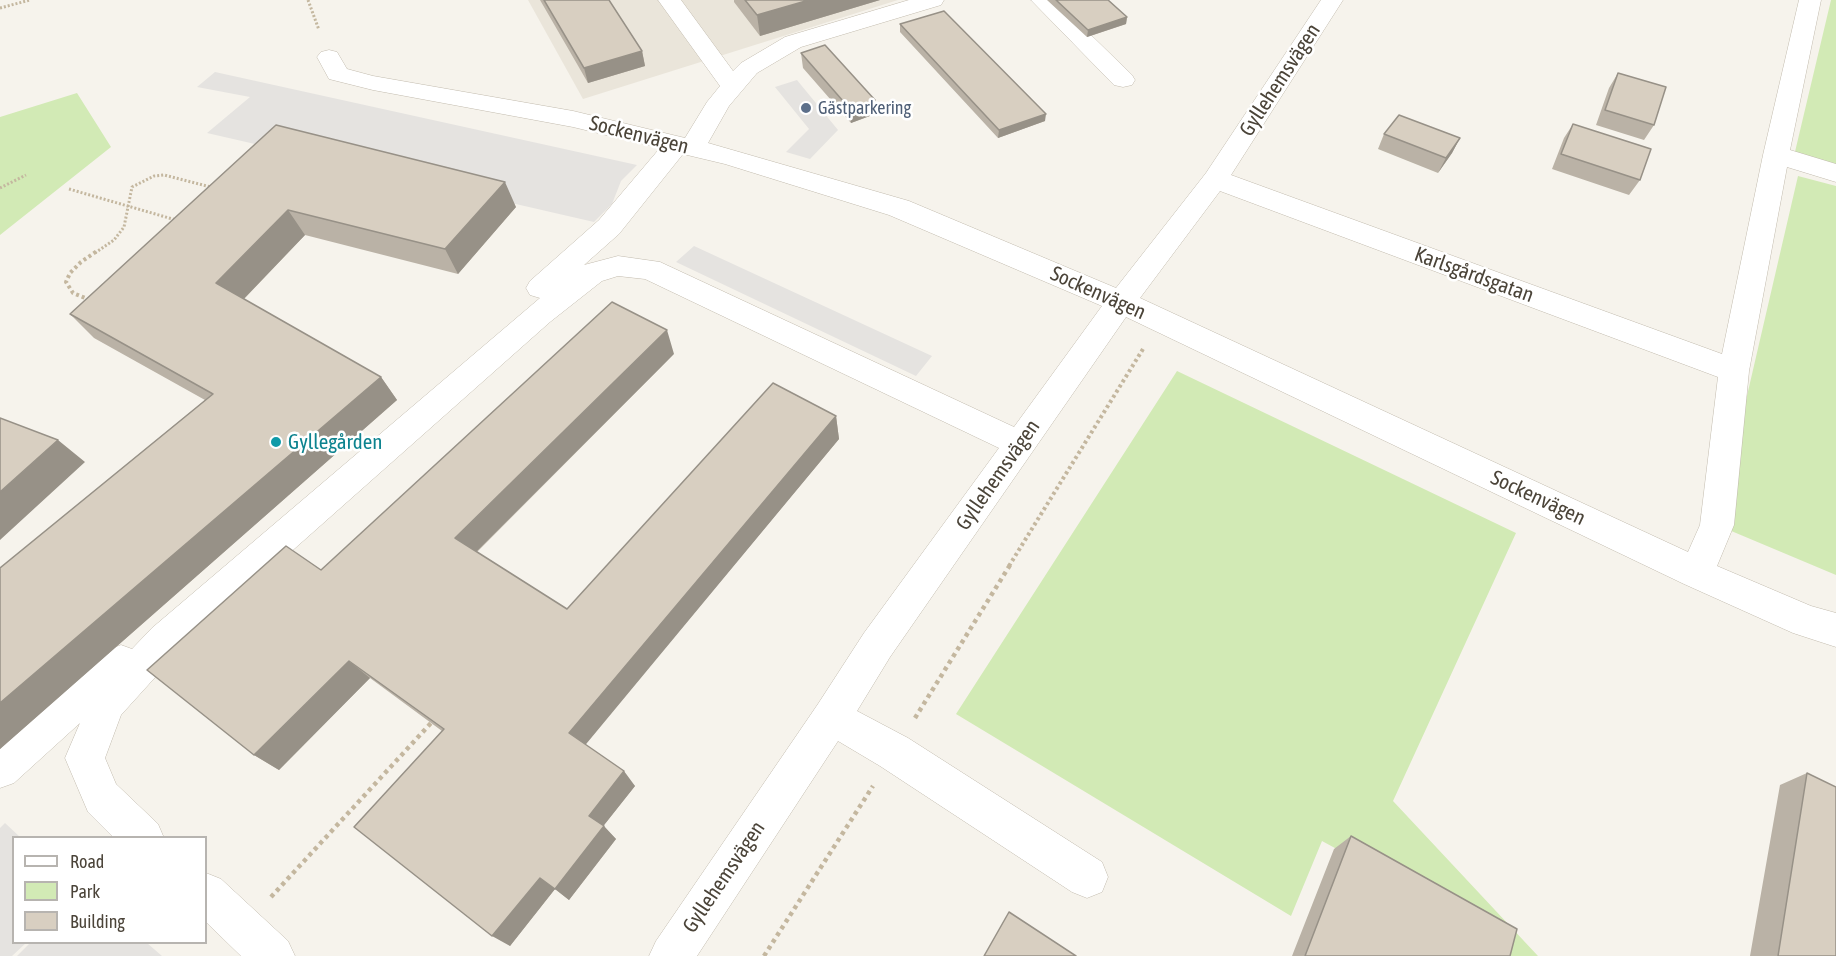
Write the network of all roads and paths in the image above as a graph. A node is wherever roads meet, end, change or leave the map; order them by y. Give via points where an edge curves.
1 (30, 0) edge
2 (669, 0) edge
3 (933, 0) edge
4 (1042, 0) edge
5 (1332, 0) edge
6 (1810, 0) edge
7 (0, 8) edge
8 (329, 57) dead end
9 (1123, 80) dead end
10 (732, 86) junction
11 (685, 146) junction
12 (1776, 155) junction
13 (1836, 173) edge
14 (26, 175) dead end
15 (1215, 179) junction
16 (0, 188) edge
17 (69, 189) dead end
18 (218, 189) edge
19 (129, 207) junction
20 (186, 223) edge
21 (94, 301) edge
22 (1121, 302) junction
23 (1161, 321) junction
24 (1734, 371) junction
25 (1020, 444) junction
26 (1696, 573) junction
27 (1836, 630) edge
28 (832, 717) junction
29 (431, 723) edge
30 (894, 752) junction
31 (0, 769) edge
32 (143, 836) edge
33 (1087, 877) dead end
34 (207, 895) edge
35 (242, 928) junction
36 (273, 956) edge
37 (671, 956) edge
38 (764, 956) edge

1 - 7 path
2 - 10 street
3 - 10 street via 793,42 749,69
4 - 9 street
5 - 15 street, Gyllehemsvägen
6 - 12 street
8 - 11 street, Sockenvägen via 338,74 373,83 573,119
10 - 11 street
11 - 22 street, Sockenvägen via 899,208
11 - 31 street via 609,227
12 - 13 street
12 - 24 street
14 - 16 path
15 - 22 street, Gyllehemsvägen
15 - 24 street, Karlsgårdsgatan
17 - 19 path
18 - 19 path via 165,175 154,176 132,187
19 - 20 path
19 - 21 path via 124,227 114,240 81,262 66,282 73,293
22 - 23 street, Sockenvägen
22 - 25 street, Gyllehemsvägen
23 - 26 street, Sockenvägen
23 - 30 path
24 - 26 street via 1717,525
25 - 28 street, Gyllehemsvägen via 877,645
25 - 32 street via 650,269 618,266 592,273 165,640 107,704 86,758 102,798
26 - 27 street, Sockenvägen
28 - 30 street
28 - 37 street, Gyllehemsvägen
29 - 35 path
30 - 33 street
30 - 38 path
34 - 35 street
35 - 36 street

